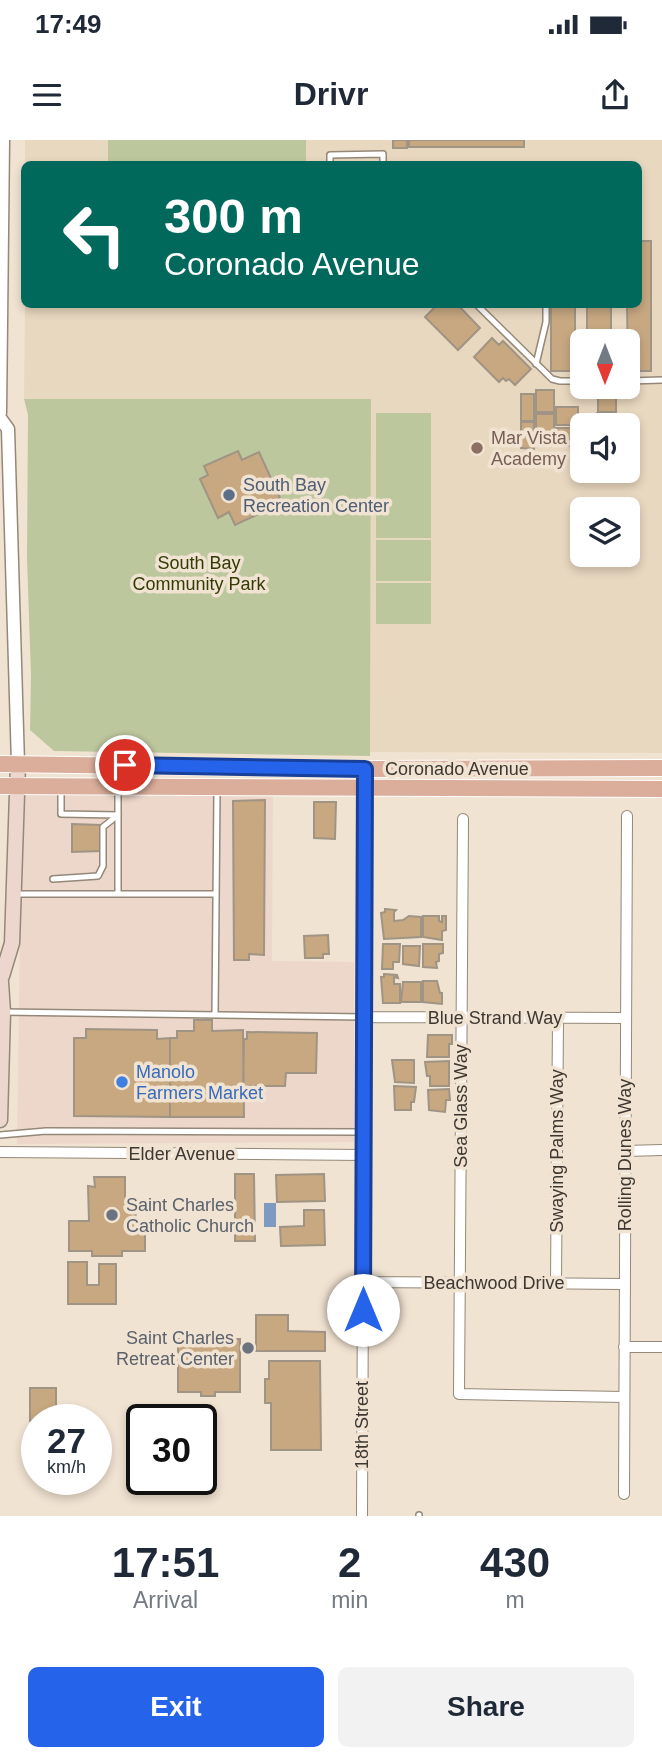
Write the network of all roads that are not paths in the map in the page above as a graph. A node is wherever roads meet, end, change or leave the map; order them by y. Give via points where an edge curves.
1 (3, 140) edge
2 (330, 161) edge
3 (383, 161) edge
4 (1, 194) edge
5 (480, 308) edge
6 (546, 308) edge
7 (536, 364) junction
8 (662, 380) edge
9 (570, 381) edge
10 (640, 381) edge
11 (0, 415) edge
12 (0, 764) edge
13 (18, 764) junction
14 (662, 768) edge
15 (365, 769) junction
16 (0, 786) edge
17 (217, 786) junction
18 (17, 787) junction
19 (61, 787) junction
20 (118, 787) junction
21 (365, 787) junction
22 (662, 789) edge
23 (118, 815) junction
24 (627, 816) dead end
25 (463, 819) dead end
26 (53, 878) dead end
27 (15, 894) junction
28 (118, 894) junction
29 (216, 894) junction
30 (1, 981) edge
31 (3, 1012) junction
32 (215, 1015) junction
33 (364, 1017) junction
34 (462, 1018) junction
35 (558, 1018) junction
36 (626, 1018) junction
37 (0, 1120) edge
38 (363, 1132) junction
39 (0, 1135) edge
40 (625, 1150) junction
41 (662, 1150) edge
42 (0, 1152) edge
43 (363, 1155) junction
44 (363, 1282) junction
45 (460, 1283) junction
46 (556, 1283) junction
47 (625, 1284) junction
48 (624, 1347) junction
49 (662, 1347) edge
50 (624, 1397) junction
51 (624, 1494) dead end
52 (362, 1516) edge

1 - 4 street
2 - 3 lane via 330,155 383,154
4 - 11 street
5 - 7 lane
6 - 7 lane
7 - 9 lane via 552,379
8 - 10 lane
11 - 13 street via 8,429
12 - 13 main road, Coronado Avenue
13 - 15 main road, Coronado Avenue
13 - 18 main road
14 - 15 main road, Coronado Avenue
15 - 21 main road
16 - 18 main road, Coronado Avenue
17 - 20 main road, Coronado Avenue
17 - 21 main road, Coronado Avenue
17 - 29 lane
18 - 19 main road, Coronado Avenue
18 - 27 main road
19 - 20 main road, Coronado Avenue
19 - 23 lane via 61,814
20 - 23 lane
21 - 22 main road, Coronado Avenue
21 - 33 street, 18th Street
23 - 26 lane via 103,827 99,876
23 - 28 lane
24 - 36 street, Rolling Dunes Way
25 - 34 street, Sea Glass Way
27 - 28 lane
27 - 30 main road via 12,943
28 - 29 lane
29 - 32 lane
30 - 31 main road
31 - 32 lane
31 - 37 main road
32 - 33 lane
33 - 34 street, Blue Strand Way
33 - 38 street, 18th Street
34 - 35 street, Blue Strand Way
34 - 45 street, Sea Glass Way
35 - 36 street, Blue Strand Way
35 - 46 street, Swaying Palms Way
36 - 40 street, Rolling Dunes Way
38 - 39 lane via 46,1131
38 - 43 street, 18th Street
40 - 41 street
40 - 47 street, Rolling Dunes Way
42 - 43 street, Elder Avenue
43 - 44 street, 18th Street
44 - 45 street, Beachwood Drive
44 - 52 street, 18th Street
45 - 46 street, Beachwood Drive
45 - 50 street, Sea Glass Way via 459,1394
46 - 47 street, Beachwood Drive
47 - 48 street, Rolling Dunes Way
48 - 49 street
48 - 50 street, Rolling Dunes Way
50 - 51 street, Rolling Dunes Way

